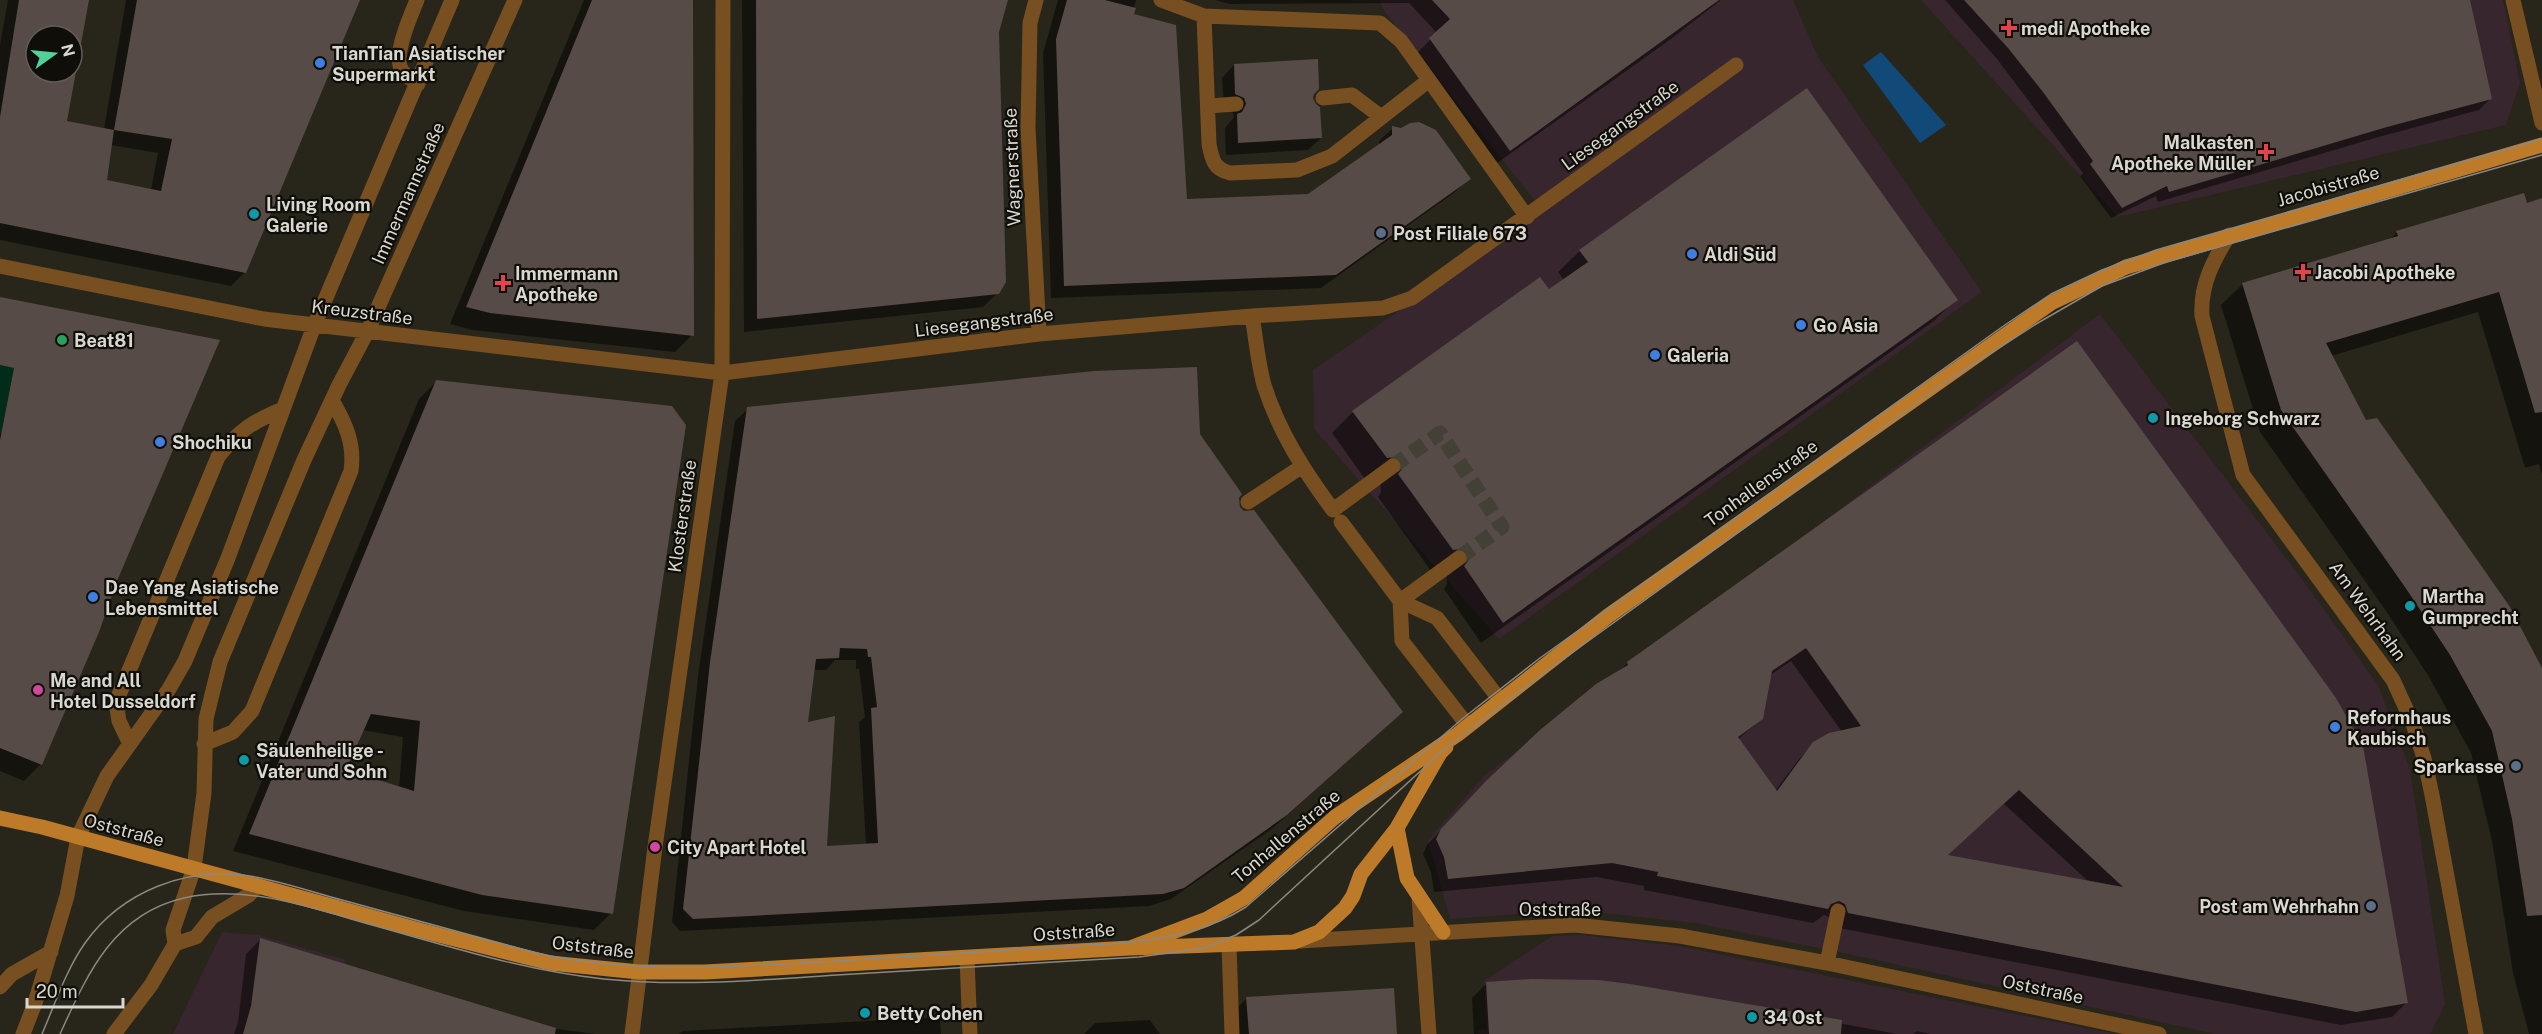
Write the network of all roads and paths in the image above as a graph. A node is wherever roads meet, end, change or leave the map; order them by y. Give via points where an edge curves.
1 (417, 0) edge
2 (452, 0) edge
3 (515, 0) edge
4 (723, 0) edge
5 (1036, 0) edge
6 (1161, 0) edge
7 (2513, 0) edge
8 (1204, 16) junction
9 (1736, 65) dead end
10 (1429, 80) junction
11 (418, 84) junction
12 (1323, 98) dead end
13 (1236, 104) dead end
14 (1208, 106) junction
15 (1380, 116) junction
16 (2542, 123) edge
17 (2542, 145) edge
18 (1527, 217) junction
19 (2229, 235) junction
20 (0, 266) edge
21 (2126, 267) joint
22 (1252, 316) junction
23 (314, 326) junction
24 (367, 332) junction
25 (1039, 334) junction
26 (722, 373) junction
27 (332, 400) junction
28 (283, 409) junction
29 (1393, 466) tunnel mouth
30 (1301, 467) junction
31 (1248, 502) dead end
32 (1337, 516) junction
33 (1458, 558) tunnel mouth
34 (1400, 601) junction
35 (1500, 700) junction
36 (1463, 730) junction
37 (130, 744) junction
38 (204, 744) junction
39 (0, 818) edge
40 (1397, 828) junction
41 (78, 837) junction
42 (194, 868) junction
43 (257, 886) junction
44 (1419, 898) junction
45 (1838, 911) dead end
46 (1443, 932) junction
47 (1421, 934) junction
48 (1294, 942) junction
49 (175, 944) junction
50 (1228, 945) junction
51 (1130, 948) junction
52 (51, 952) junction
53 (967, 958) junction
54 (1827, 963) junction
55 (639, 972) junction
56 (0, 987) edge
57 (23, 1034) edge
58 (114, 1034) edge
59 (632, 1034) edge
60 (970, 1034) edge
61 (1232, 1034) edge
62 (1429, 1034) edge
63 (2159, 1034) edge
64 (2476, 1034) edge

1 - 11 street via 399,61 402,71
2 - 11 street, Immermannstraße
3 - 24 street, Immermannstraße
4 - 26 street, Klosterstraße
5 - 25 street, Wagnerstraße via 1030,23 1028,128
6 - 8 street
7 - 16 street
8 - 10 street via 1380,23 1401,40
8 - 14 street
9 - 18 street, Liesegangstraße
10 - 15 street
10 - 18 street
11 - 23 street, Immermannstraße
12 - 15 street via 1352,95
13 - 14 street
14 - 15 street via 1213,162 1220,171 1230,173 1297,170 1314,165 1332,156
17 - 19 main road, Jacobistraße
18 - 22 street, Liesegangstraße via 1412,298 1383,308
19 - 21 main road, Jacobistraße
19 - 64 street, Am Wehrhahn via 2210,268 2201,302 2243,475 2393,680 2413,724 2432,795
20 - 23 street, Kreuzstraße
21 - 35 main road, Tonhallenstraße via 2050,303 2006,332 1608,616
22 - 25 street, Liesegangstraße
22 - 30 street via 1264,384
23 - 24 street, Kreuzstraße
23 - 28 street, Immermannstraße
24 - 26 street, Kreuzstraße
24 - 27 street, Immermannstraße
25 - 26 street, Liesegangstraße
26 - 55 street, Klosterstraße
27 - 38 street, Immermannstraße via 220,662
27 - 38 street via 348,427 353,456 351,471 252,711 233,732
28 - 37 street, Immermannstraße via 185,661
28 - 37 street via 259,418 235,434 218,457 116,702 119,721
29 - 32 street
30 - 31 street
30 - 32 street
32 - 34 street
33 - 34 street
34 - 35 street via 1437,618
34 - 36 street via 1402,641
35 - 36 main road, Tonhallenstraße
36 - 40 main road, Tonhallenstraße via 1440,753
36 - 51 main road, Tonhallenstraße via 1335,817 1244,898 1207,918
37 - 41 street, Immermannstraße via 107,776
38 - 42 street, Immermannstraße via 204,793
39 - 41 main road, Oststraße
40 - 44 main road via 1404,871
40 - 48 main road, Tonhallenstraße via 1361,874 1353,896 1339,915 1319,932
41 - 42 main road, Oststraße
41 - 52 street, Immermannstraße
42 - 43 main road, Oststraße
42 - 49 street, Immermannstraße via 173,930
43 - 49 street via 212,917 196,937
43 - 55 main road, Oststraße via 539,960
44 - 46 main road
44 - 47 street
45 - 54 street
46 - 47 street, Oststraße
46 - 54 street, Oststraße via 1575,924 1680,936
47 - 48 street, Oststraße
47 - 62 street
48 - 50 main road, Oststraße
49 - 58 street, Immermannstraße via 151,985
50 - 51 main road, Oststraße
50 - 61 street
51 - 53 main road, Oststraße
52 - 56 street via 12,974
52 - 57 street, Immermannstraße
53 - 55 main road, Oststraße
53 - 60 street
54 - 63 street, Oststraße
55 - 59 street, Klosterstraße

